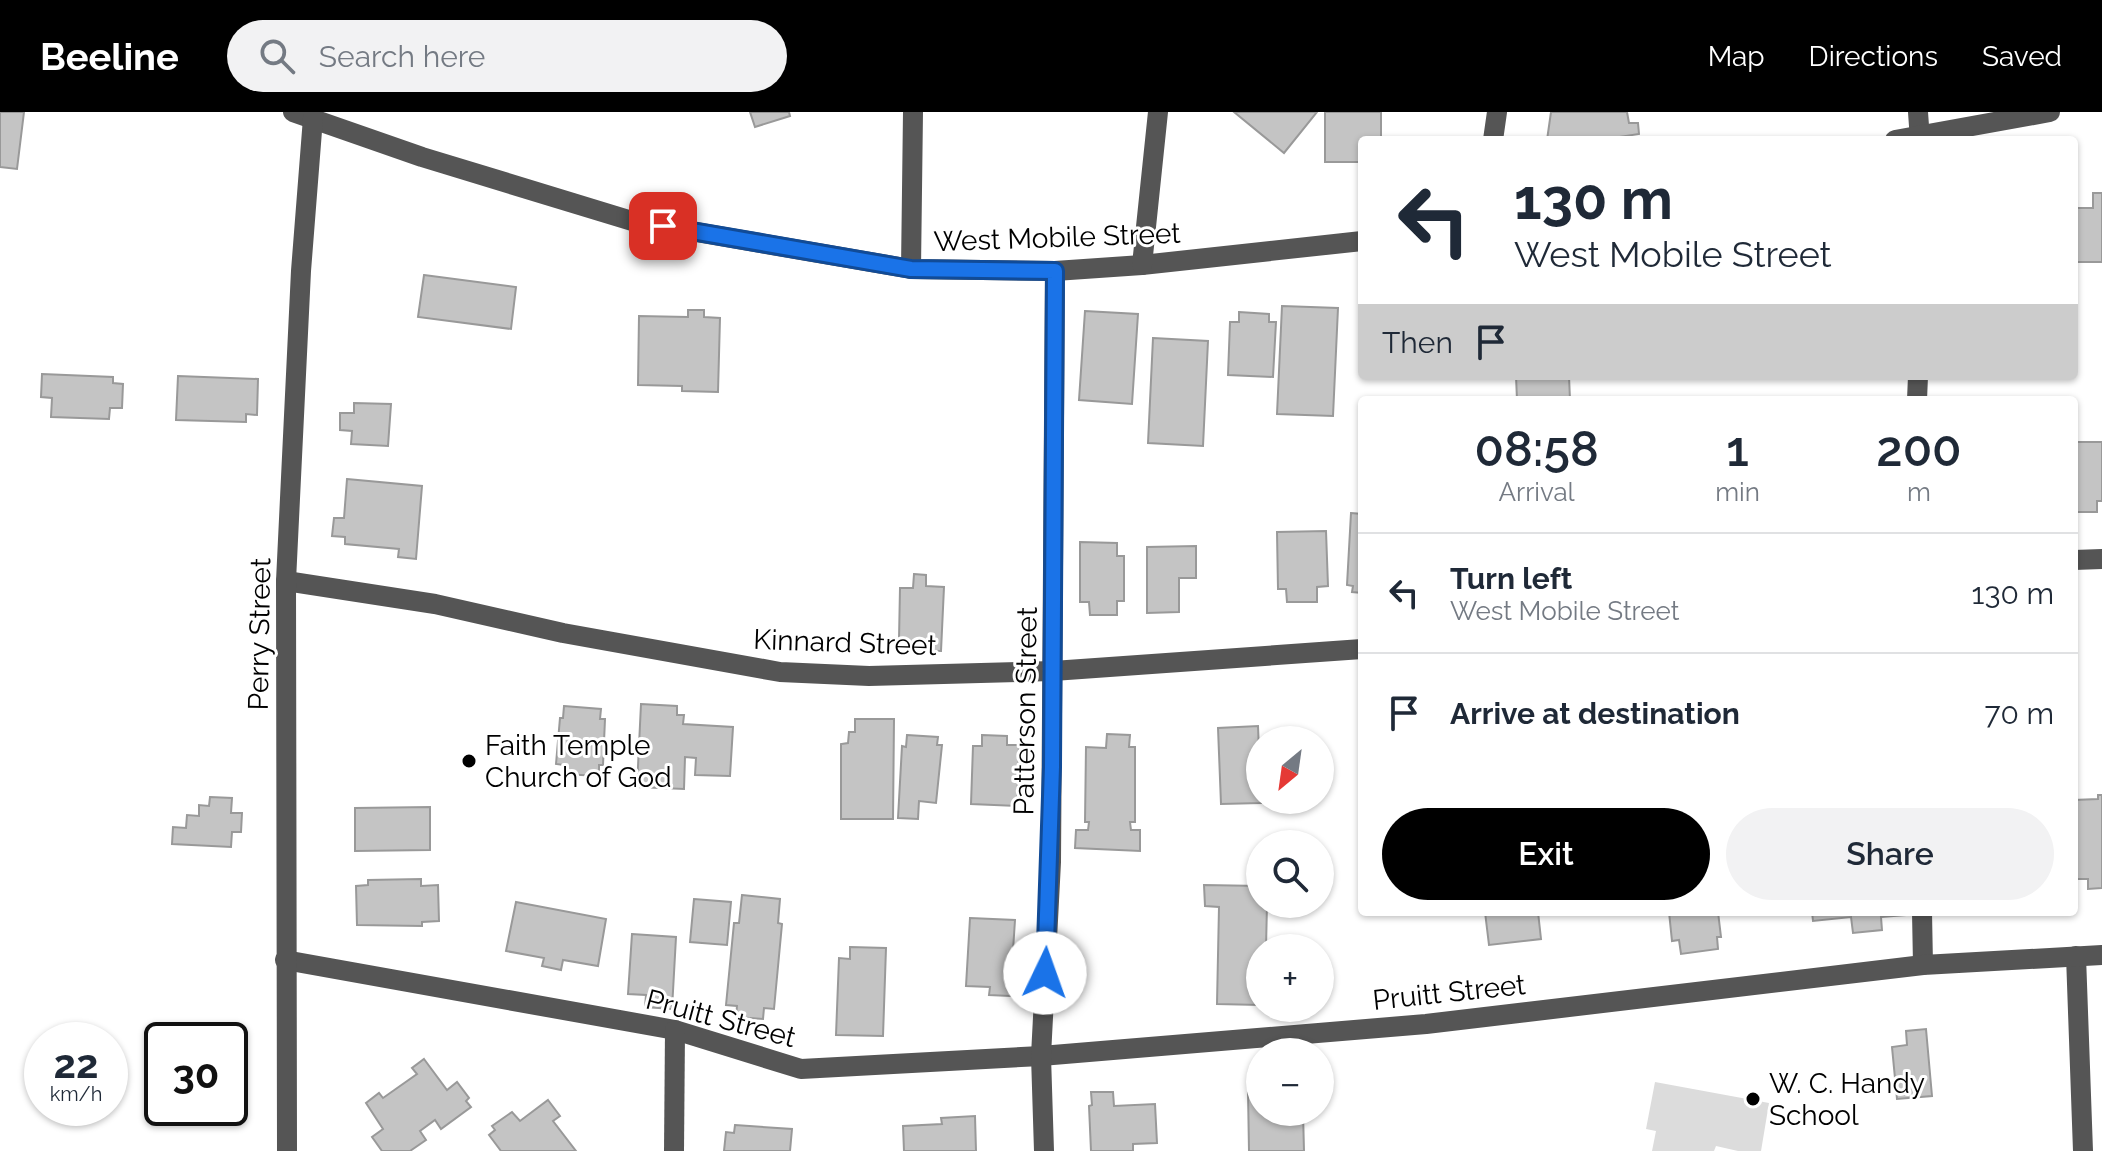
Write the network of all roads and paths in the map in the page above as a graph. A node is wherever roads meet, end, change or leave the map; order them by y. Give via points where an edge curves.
1 (913, 112) edge
2 (1158, 112) edge
3 (1497, 112) edge
4 (1918, 112) edge
5 (2050, 112) edge
6 (303, 115) edge
7 (1494, 136) edge
8 (1920, 136) edge
9 (1930, 136) edge
10 (1358, 241) edge
11 (1142, 265) junction
12 (911, 269) junction
13 (1055, 271) junction
14 (2102, 559) edge
15 (2078, 560) edge
16 (286, 581) junction
17 (1358, 649) edge
18 (1053, 671) junction
19 (1922, 916) edge
20 (2102, 955) edge
21 (2076, 956) junction
22 (285, 960) junction
23 (1923, 965) junction
24 (675, 1030) junction
25 (1041, 1056) junction
26 (287, 1151) edge
27 (674, 1151) edge
28 (1044, 1151) edge
29 (2083, 1151) edge

1 - 12 street
2 - 11 street
3 - 7 street
4 - 8 street
5 - 9 street
6 - 12 street, West Mobile Street via 632,221
6 - 16 street, Perry Street
10 - 11 street, West Mobile Street
11 - 13 street, West Mobile Street
12 - 13 street, West Mobile Street
13 - 18 street, Patterson Street
14 - 15 street
16 - 18 street, Kinnard Street via 435,604 780,672 869,676
16 - 22 street, Perry Street
17 - 18 street, Kinnard Street
18 - 25 street, Patterson Street
19 - 23 street
20 - 21 street, Pruitt Street
21 - 23 street, Pruitt Street
21 - 29 street
22 - 24 street, Pruitt Street
22 - 26 street, Perry Street
23 - 25 street, Pruitt Street via 1426,1024
24 - 25 street, Pruitt Street via 801,1069
24 - 27 street
25 - 28 street, Patterson Street

